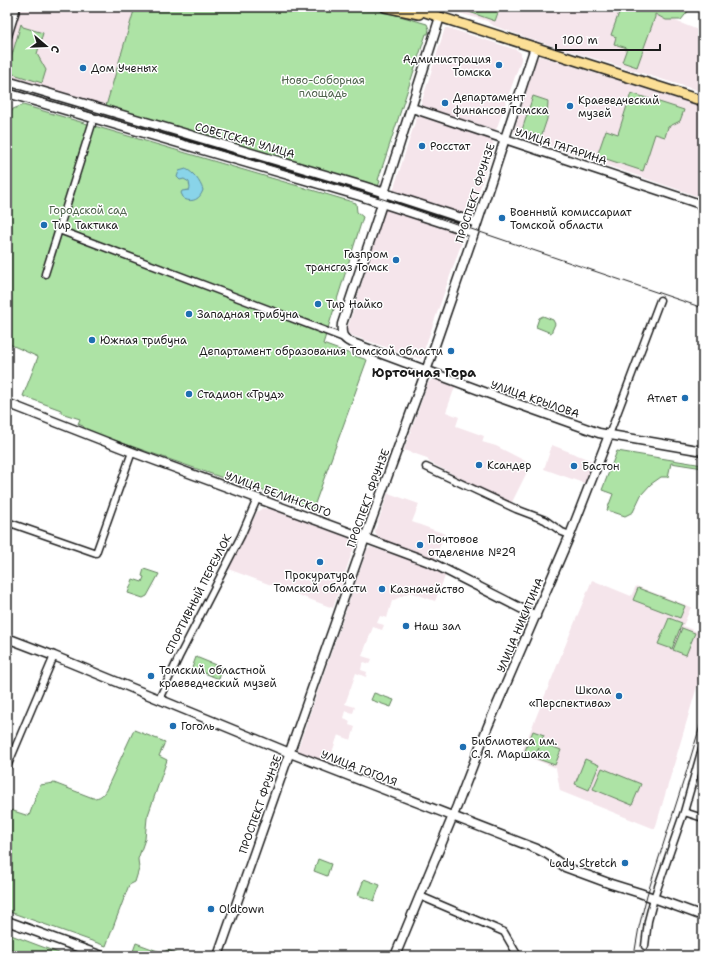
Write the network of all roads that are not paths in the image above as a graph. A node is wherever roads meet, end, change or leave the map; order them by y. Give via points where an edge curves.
1 (16, 7) edge
2 (385, 7) edge
3 (411, 7) edge
4 (440, 18) junction
5 (7, 36) edge
6 (535, 47) junction
7 (7, 81) edge
8 (7, 93) edge
9 (703, 101) edge
10 (412, 108) junction
11 (92, 124) dead end
12 (504, 139) junction
13 (384, 193) junction
14 (382, 202) junction
15 (703, 205) edge
16 (477, 223) junction
17 (59, 230) junction
18 (474, 233) junction
19 (45, 274) dead end
20 (660, 300) dead end
21 (344, 338) junction
22 (426, 370) junction
23 (7, 403) edge
24 (609, 435) junction
25 (132, 452) junction
26 (703, 452) edge
27 (426, 467) dead end
28 (257, 499) junction
29 (7, 531) edge
30 (570, 535) junction
31 (365, 538) junction
32 (536, 616) junction
33 (7, 638) edge
34 (54, 656) junction
35 (159, 699) junction
36 (703, 745) edge
37 (290, 753) junction
38 (8, 760) edge
39 (7, 768) edge
40 (684, 812) junction
41 (453, 816) junction
42 (703, 818) edge
43 (420, 896) junction
44 (654, 898) junction
45 (703, 916) edge
46 (7, 921) edge
47 (645, 946) dead end
48 (102, 956) edge
49 (218, 956) edge
50 (395, 956) edge
51 (518, 956) edge

1 - 5 street
2 - 4 main road
3 - 4 main road
4 - 6 main road
4 - 10 street
6 - 9 main road
6 - 12 street, ПРОСПЕКТ ФРУНЗЕ
7 - 13 street, СОВЕТСКАЯ УЛИЦА
8 - 14 street, СОВЕТСКАЯ УЛИЦА
10 - 12 street, УЛИЦА ГАГАРИНА
10 - 13 street
11 - 17 street
12 - 15 street, УЛИЦА ГАГАРИНА
12 - 16 street, ПРОСПЕКТ ФРУНЗЕ
13 - 14 street
13 - 16 street, СОВЕТСКАЯ УЛИЦА
14 - 18 street, СОВЕТСКАЯ УЛИЦА
14 - 21 street via 342,324
16 - 18 street, ПРОСПЕКТ ФРУНЗЕ
17 - 19 street
17 - 21 street
18 - 22 street, ПРОСПЕКТ ФРУНЗЕ
20 - 24 street, УЛИЦА НИКИТИНА
21 - 22 street, УЛИЦА КРЫЛОВА
22 - 24 street, УЛИЦА КРЫЛОВА
22 - 31 street, ПРОСПЕКТ ФРУНЗЕ
23 - 25 street, УЛИЦА БЕЛИНСКОГО
24 - 26 street, УЛИЦА КРЫЛОВА
24 - 30 street, УЛИЦА НИКИТИНА
25 - 28 street, УЛИЦА БЕЛИНСКОГО
25 - 29 street via 96,553 10,523
27 - 30 street via 544,520
28 - 31 street, УЛИЦА БЕЛИНСКОГО
28 - 35 street, СПОРТИВНЫЙ ПЕРЕУЛОК
30 - 32 street, УЛИЦА НИКИТИНА
31 - 32 street, УЛИЦА БЕЛИНСКОГО via 438,566
31 - 37 street, ПРОСПЕКТ ФРУНЗЕ
32 - 41 street, УЛИЦА НИКИТИНА via 488,726
33 - 34 street, УЛИЦА ГОГОЛЯ
34 - 35 street, УЛИЦА ГОГОЛЯ
34 - 38 street
35 - 37 street, УЛИЦА ГОГОЛЯ
36 - 40 street
37 - 41 street, УЛИЦА ГОГОЛЯ
37 - 49 street, ПРОСПЕКТ ФРУНЗЕ
38 - 39 street
40 - 42 street
40 - 44 street
41 - 43 street, УЛИЦА НИКИТИНА
41 - 44 street, УЛИЦА ГОГОЛЯ via 537,849 566,867
43 - 50 street, УЛИЦА НИКИТИНА
43 - 51 street via 504,932
44 - 45 street, УЛИЦА ГОГОЛЯ
44 - 47 street
46 - 48 street

